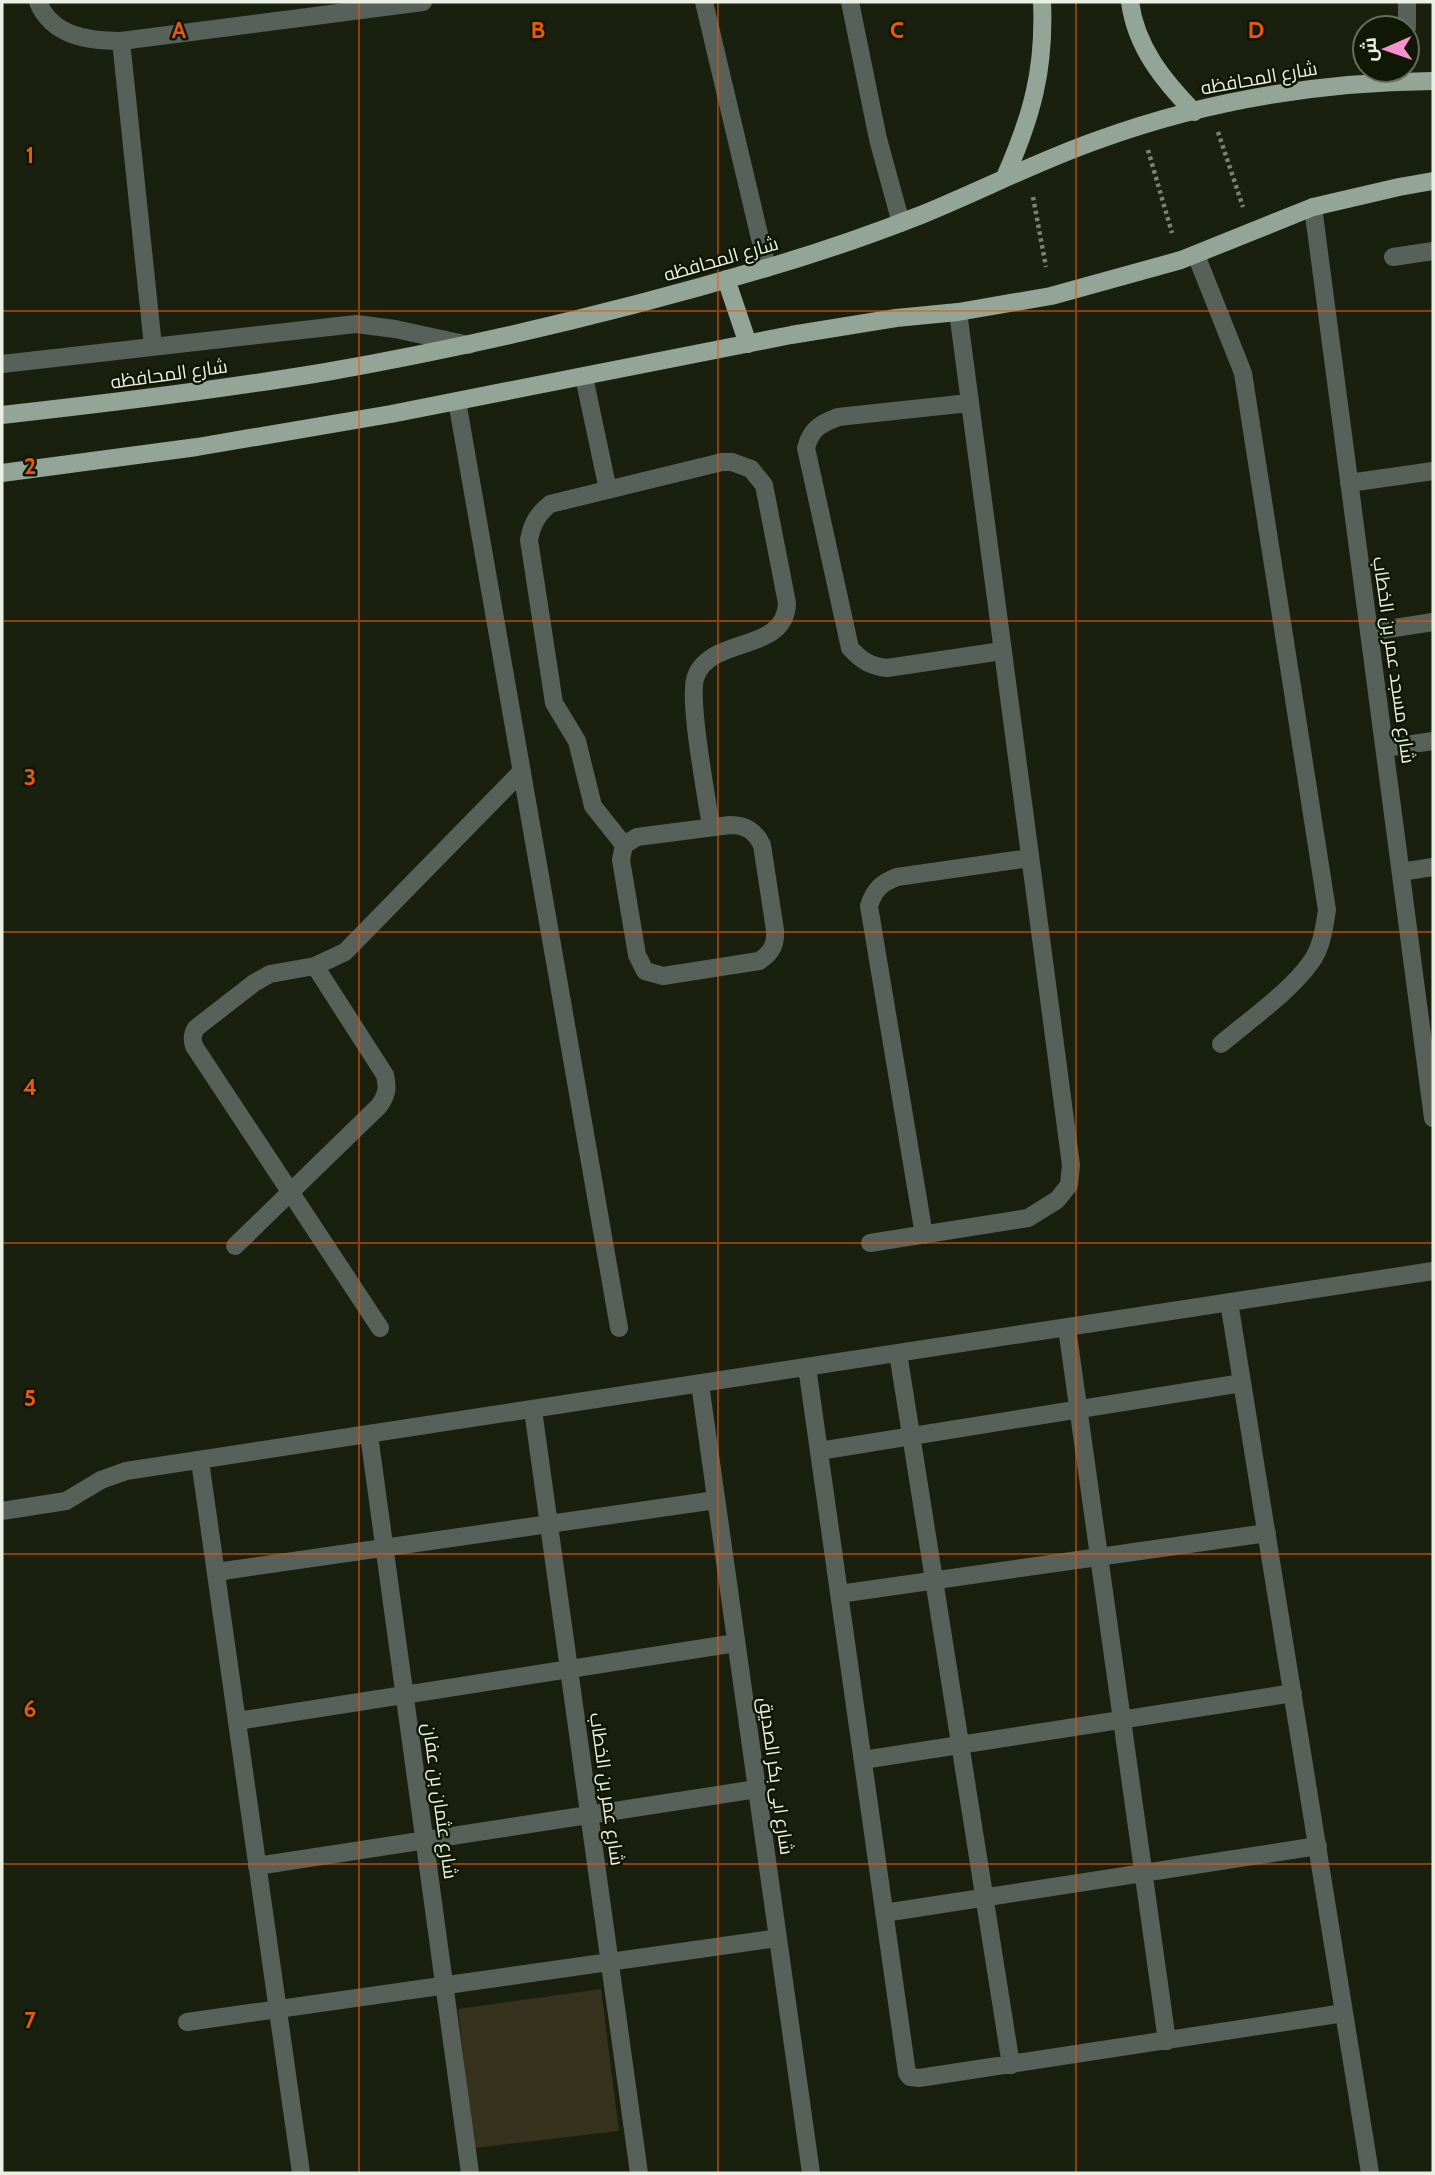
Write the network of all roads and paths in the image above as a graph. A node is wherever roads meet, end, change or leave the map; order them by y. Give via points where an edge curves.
1 (38, 2) edge
2 (423, 2) edge
3 (704, 2) edge
4 (850, 2) edge
5 (1042, 2) edge
6 (1130, 2) edge
7 (121, 41) junction
8 (1351, 84) edge
9 (1202, 110) junction
10 (1141, 126) junction
11 (1028, 167) junction
12 (1005, 177) junction
13 (1433, 181) edge
14 (1313, 207) junction
15 (901, 222) junction
16 (1251, 232) junction
17 (1433, 251) edge
18 (1393, 257) dead end
19 (1188, 258) junction
20 (767, 268) junction
21 (726, 279) junction
22 (1051, 296) junction
23 (958, 312) junction
24 (748, 344) junction
25 (469, 345) junction
26 (153, 346) junction
27 (2, 364) edge
28 (584, 377) junction
29 (457, 401) junction
30 (969, 403) junction
31 (2, 415) edge
32 (1433, 471) edge
33 (2, 474) edge
34 (1349, 483) junction
35 (608, 490) junction
36 (1433, 622) edge
37 (1369, 632) junction
38 (1002, 651) junction
39 (1433, 741) edge
40 (1385, 748) junction
41 (522, 771) junction
42 (711, 827) junction
43 (624, 845) junction
44 (1030, 858) junction
45 (1433, 867) edge
46 (1401, 872) junction
47 (315, 966) junction
48 (1425, 993) edge
49 (1221, 1044) dead end
50 (1433, 1116) edge
51 (290, 1192) junction
52 (924, 1234) junction
53 (870, 1243) dead end
54 (234, 1246) dead end
55 (1433, 1272) edge
56 (1229, 1303) junction
57 (380, 1328) dead end
58 (619, 1328) dead end
59 (1067, 1328) junction
60 (898, 1353) junction
61 (807, 1367) junction
62 (1242, 1383) junction
63 (700, 1384) junction
64 (1079, 1409) junction
65 (533, 1410) junction
66 (369, 1434) junction
67 (911, 1436) junction
68 (819, 1451) junction
69 (200, 1461) junction
70 (716, 1500) junction
71 (2, 1511) edge
72 (549, 1524) junction
73 (1267, 1532) junction
74 (385, 1548) junction
75 (1099, 1556) junction
76 (216, 1572) junction
77 (934, 1580) junction
78 (839, 1594) junction
79 (736, 1643) junction
80 (569, 1669) junction
81 (1293, 1693) junction
82 (404, 1695) junction
83 (1122, 1719) junction
84 (237, 1721) junction
85 (960, 1745) junction
86 (863, 1760) junction
87 (757, 1789) junction
88 (589, 1815) junction
89 (425, 1841) junction
90 (1318, 1846) junction
91 (257, 1866) junction
92 (1143, 1873) junction
93 (984, 1898) junction
94 (884, 1913) junction
95 (778, 1938) junction
96 (610, 1962) junction
97 (444, 1985) junction
98 (278, 2009) junction
99 (1345, 2013) junction
100 (187, 2022) dead end
101 (1167, 2041) junction
102 (1011, 2065) junction
103 (301, 2173) edge
104 (470, 2173) edge
105 (639, 2173) edge
106 (811, 2173) edge
107 (1370, 2173) edge

1 - 7 street via 54,24 74,36
2 - 7 street
3 - 20 street
4 - 15 street via 878,139
5 - 12 main road via 1037,86
6 - 9 main road via 1145,51 1166,83
7 - 26 street
8 - 9 main road, شارع المحافظه
9 - 10 main road, شارع المحافظه
9 - 16 path
10 - 11 main road, شارع المحافظه
10 - 19 path
11 - 12 main road, شارع المحافظه
11 - 22 path
12 - 15 main road, شارع المحافظه
13 - 14 main road
14 - 16 main road
14 - 34 street, شارع مسجد عمر بن الخطاب
15 - 20 main road, شارع المحافظه
16 - 19 main road
17 - 18 street
19 - 22 main road
19 - 49 street via 1243,373 1327,910 1323,937 1312,962
20 - 21 main road, شارع المحافظه
21 - 24 main road
21 - 25 main road, شارع المحافظه
22 - 23 main road
23 - 24 main road
23 - 30 street
24 - 28 main road
25 - 26 street via 356,324
25 - 31 main road, شارع المحافظه via 181,394
26 - 27 street
28 - 29 main road
28 - 35 street
29 - 33 main road via 197,447
29 - 41 street
30 - 38 street
30 - 38 street via 838,417 820,423 806,448 850,648 872,666 887,668
32 - 34 street
34 - 37 street, شارع مسجد عمر بن الخطاب
35 - 42 street via 722,462 751,470 764,485 787,613 777,630 713,657 696,673 693,695
35 - 43 street via 550,504 535,519 529,540 554,703 577,741 593,806
36 - 37 street
37 - 40 street, شارع مسجد عمر بن الخطاب
38 - 44 street
39 - 40 street
40 - 46 street, شارع مسجد عمر بن الخطاب
41 - 47 street via 356,942
41 - 58 street
42 - 43 street via 637,837
42 - 43 street via 740,825 762,845 776,940 759,961 663,976 645,971 637,955 621,860
44 - 52 street via 1071,1165 1069,1185 1057,1200 1028,1218
44 - 52 street via 897,877 873,892 869,906
45 - 46 street
46 - 48 street, شارع مسجد عمر بن الخطاب
47 - 51 street via 387,1086 379,1106
47 - 51 street via 270,974 254,983 196,1028 192,1039
48 - 50 street, شارع مسجد عمر بن الخطاب
51 - 54 street
51 - 57 street
52 - 53 street
55 - 56 street
56 - 59 street
56 - 62 street
59 - 60 street
59 - 64 street
60 - 61 street
60 - 67 street
61 - 63 street
61 - 68 street
62 - 64 street
62 - 73 street
63 - 65 street
63 - 70 street, شارع ابى بكر الصديق
64 - 67 street
64 - 75 street
65 - 66 street
65 - 72 street, شارع عمر بن الخطاب
66 - 69 street
66 - 74 street, شارع عثمان بن عفان
67 - 68 street
67 - 77 street
68 - 78 street
69 - 71 street via 113,1475 66,1501
69 - 76 street
70 - 72 street
70 - 79 street, شارع ابى بكر الصديق
72 - 74 street
72 - 80 street, شارع عمر بن الخطاب
73 - 75 street
73 - 81 street
74 - 76 street
74 - 82 street, شارع عثمان بن عفان
75 - 77 street
75 - 83 street
76 - 84 street
77 - 78 street
77 - 85 street
78 - 86 street
79 - 80 street
79 - 87 street, شارع ابى بكر الصديق
80 - 82 street
80 - 88 street, شارع عمر بن الخطاب
81 - 83 street
81 - 90 street
82 - 84 street
82 - 89 street, شارع عثمان بن عفان
83 - 85 street
83 - 92 street
84 - 91 street
85 - 86 street
85 - 93 street
86 - 94 street
87 - 88 street
87 - 95 street, شارع ابى بكر الصديق
88 - 89 street
88 - 96 street, شارع عمر بن الخطاب
89 - 91 street
89 - 97 street, شارع عثمان بن عفان
90 - 92 street
90 - 99 street
91 - 98 street
92 - 93 street
92 - 101 street
93 - 94 street
93 - 102 street
94 - 102 street via 910,2077
95 - 96 street
95 - 106 street, شارع ابى بكر الصديق
96 - 97 street
96 - 105 street, شارع عمر بن الخطاب
97 - 98 street
97 - 104 street, شارع عثمان بن عفان
98 - 100 street
98 - 103 street
99 - 101 street
99 - 107 street
101 - 102 street

